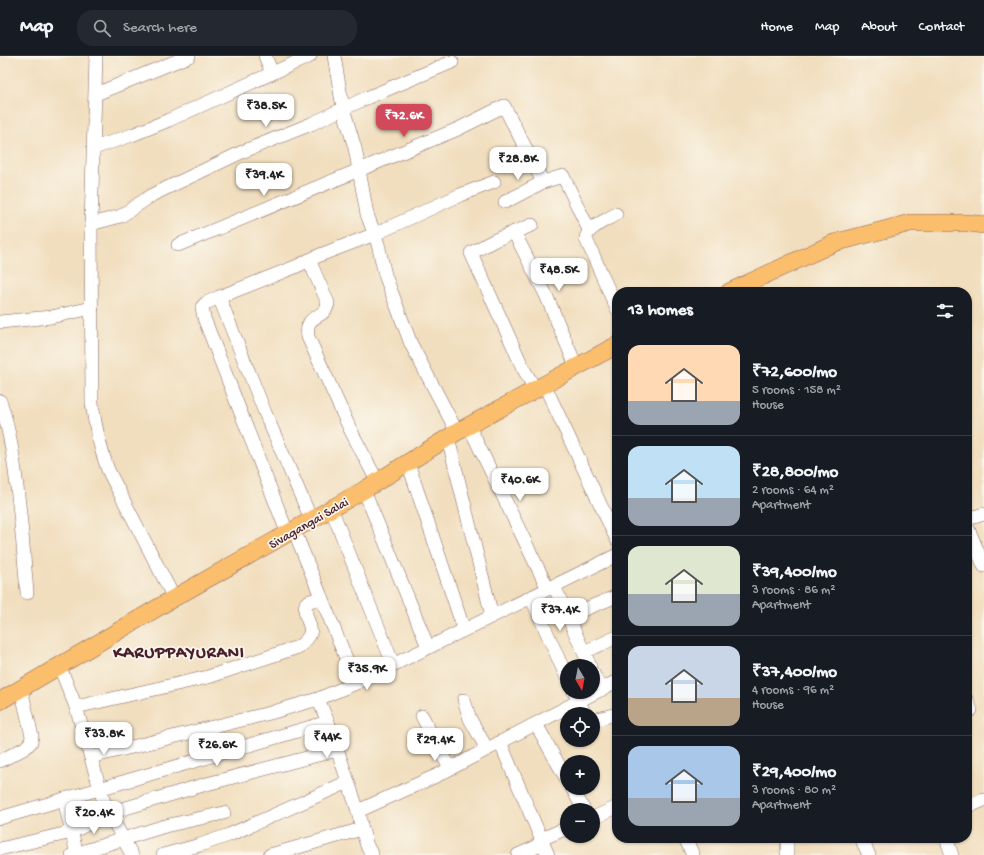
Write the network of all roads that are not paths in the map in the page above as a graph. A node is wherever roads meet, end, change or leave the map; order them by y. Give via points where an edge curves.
1 (96, 56) edge
2 (190, 56) edge
3 (266, 56) edge
4 (310, 56) edge
5 (334, 56) edge
6 (452, 62) dead end
7 (272, 73) junction
8 (96, 94) junction
9 (344, 108) junction
10 (94, 148) junction
11 (358, 170) junction
12 (494, 182) dead end
13 (543, 182) junction
14 (505, 202) dead end
15 (616, 214) dead end
16 (91, 224) junction
17 (532, 225) dead end
18 (984, 225) edge
19 (589, 230) junction
20 (514, 232) junction
21 (375, 234) junction
22 (178, 244) dead end
23 (309, 260) junction
24 (740, 287) edge
25 (219, 297) junction
26 (612, 298) edge
27 (92, 308) junction
28 (0, 322) edge
29 (612, 347) edge
30 (576, 366) junction
31 (539, 387) junction
32 (0, 401) edge
33 (2, 416) edge
34 (458, 432) junction
35 (408, 464) junction
36 (370, 485) junction
37 (331, 508) junction
38 (984, 514) edge
39 (972, 518) edge
40 (311, 519) junction
41 (612, 530) edge
42 (291, 531) junction
43 (972, 531) edge
44 (612, 557) edge
45 (984, 566) edge
46 (551, 587) junction
47 (27, 593) dead end
48 (530, 597) junction
49 (174, 598) junction
50 (321, 598) junction
51 (612, 598) edge
52 (492, 616) junction
53 (568, 616) junction
54 (464, 630) junction
55 (612, 639) edge
56 (428, 647) junction
57 (584, 652) junction
58 (587, 659) edge
59 (560, 663) edge
60 (393, 664) junction
61 (59, 666) junction
62 (356, 683) junction
63 (612, 684) edge
64 (22, 690) junction
65 (600, 690) edge
66 (318, 698) junction
67 (573, 699) edge
68 (464, 700) dead end
69 (0, 701) edge
70 (76, 707) junction
71 (612, 715) edge
72 (422, 716) dead end
73 (600, 718) edge
74 (328, 722) junction
75 (536, 724) junction
76 (500, 742) junction
77 (337, 750) junction
78 (486, 750) junction
79 (91, 757) junction
80 (0, 762) edge
81 (560, 767) edge
82 (451, 768) junction
83 (348, 782) junction
84 (100, 789) junction
85 (64, 799) junction
86 (984, 800) edge
87 (972, 805) edge
88 (612, 809) edge
89 (358, 811) junction
90 (108, 813) junction
91 (224, 813) dead end
92 (600, 815) edge
93 (0, 818) edge
94 (362, 829) junction
95 (560, 831) edge
96 (72, 832) junction
97 (123, 840) junction
98 (542, 840) junction
99 (687, 843) edge
100 (786, 843) edge
101 (863, 843) edge
102 (948, 843) edge
103 (0, 849) edge
104 (76, 855) edge
105 (132, 855) edge
106 (163, 855) edge
107 (270, 855) edge
108 (372, 855) edge
109 (518, 855) edge
110 (548, 855) edge
111 (693, 855) edge
112 (787, 855) edge
113 (869, 855) edge
114 (952, 855) edge

1 - 8 street
2 - 8 street
3 - 7 street
4 - 7 street
5 - 9 street
6 - 9 street
7 - 10 street via 138,133
8 - 10 street
9 - 11 street
9 - 16 street via 242,152 152,195 121,216
10 - 16 street
11 - 13 street via 458,129 504,106
11 - 21 street via 367,214
11 - 22 street
12 - 21 street
13 - 14 street
13 - 19 street via 563,176
15 - 19 street
16 - 27 street
17 - 20 street
18 - 24 main road via 910,223 834,243
19 - 26 street via 586,239
20 - 30 street via 546,294
20 - 31 street via 471,253 523,368
21 - 23 street
21 - 34 street via 385,275 409,337
23 - 25 street
23 - 36 street via 328,308 307,325 308,337 350,429
25 - 40 street
25 - 42 street via 202,306 204,318
27 - 28 street
27 - 49 street via 92,403 100,450
29 - 30 main road, Sivagangai Salai
30 - 31 main road, Sivagangai Salai
31 - 34 main road, Sivagangai Salai
31 - 41 street
32 - 33 street
33 - 47 street via 12,447 21,514
34 - 35 main road, Sivagangai Salai
34 - 46 street
34 - 52 street
35 - 36 main road, Sivagangai Salai
35 - 54 street
36 - 37 main road, Sivagangai Salai
36 - 56 street
37 - 40 main road, Sivagangai Salai
37 - 60 street
38 - 39 street
40 - 42 main road, Sivagangai Salai
42 - 49 main road, Sivagangai Salai
42 - 50 street
43 - 45 street
44 - 46 street
46 - 48 street
46 - 53 street
48 - 52 street
48 - 59 street
49 - 61 main road, Sivagangai Salai
50 - 62 street
50 - 70 street via 306,603 310,636 298,647 208,677
51 - 53 street
52 - 54 street
53 - 57 street
54 - 56 street
55 - 57 street
56 - 60 street
57 - 58 street
60 - 62 street
61 - 64 main road, Sivagangai Salai
61 - 70 street
62 - 66 street
63 - 65 street
64 - 69 main road, Sivagangai Salai
64 - 80 street via 32,736 31,742
66 - 74 street
66 - 79 street via 263,715
67 - 75 street
68 - 78 street via 470,719
70 - 79 street
71 - 73 street
72 - 82 street
74 - 77 street
74 - 84 street
75 - 76 street
75 - 81 street
76 - 78 street
76 - 98 street
77 - 83 street
77 - 90 street
78 - 82 street
79 - 84 street
82 - 89 street
83 - 89 street
83 - 106 street via 229,834
84 - 85 street
84 - 90 street
85 - 93 street
85 - 96 street
86 - 87 street
88 - 92 street
89 - 94 street
90 - 96 street
90 - 97 street
91 - 97 street via 165,826
94 - 107 street
94 - 108 street
95 - 98 street
96 - 103 street
96 - 104 street
97 - 104 street
97 - 105 street
98 - 109 street via 534,848
98 - 110 street
99 - 111 street
100 - 112 street
101 - 113 street
102 - 114 street

